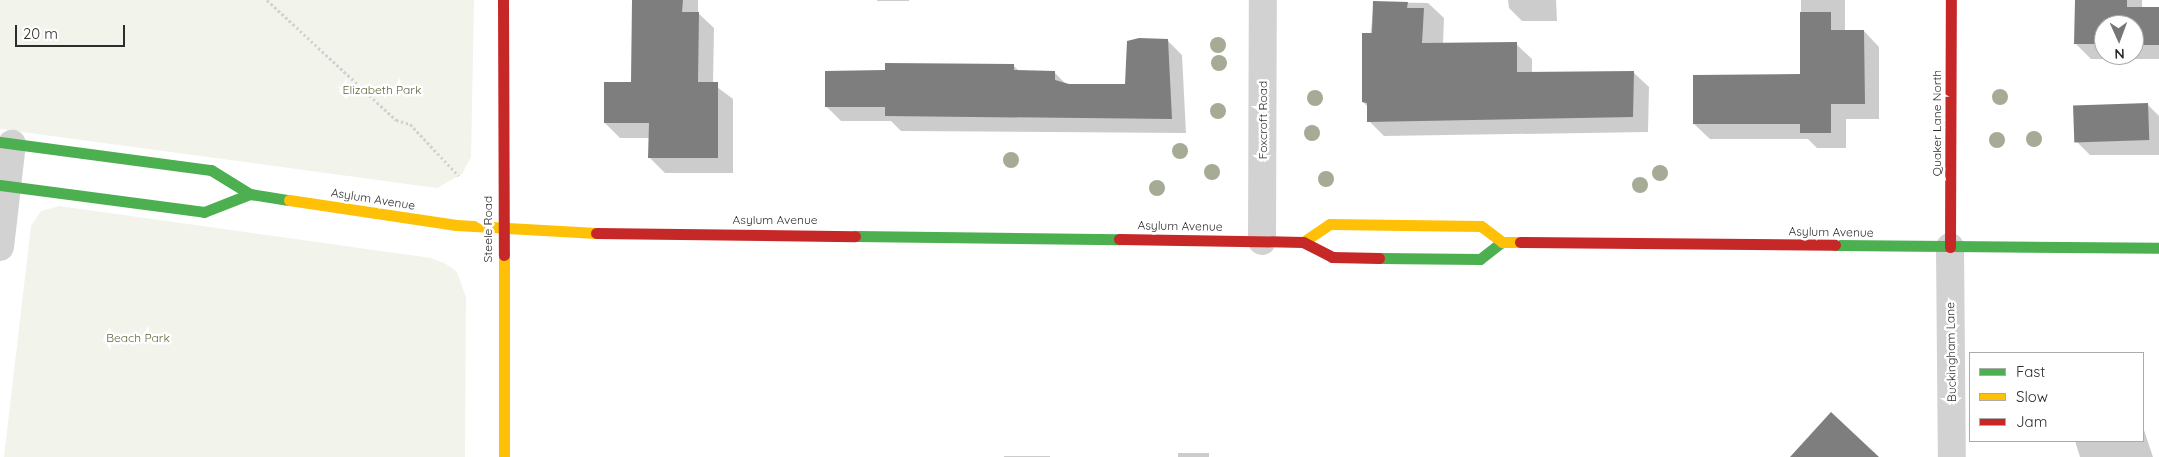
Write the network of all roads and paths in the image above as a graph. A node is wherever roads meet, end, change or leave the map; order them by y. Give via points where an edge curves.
1 (267, 0) edge
2 (504, 0) edge
3 (1263, 0) edge
4 (1951, 0) edge
5 (6, 143) edge
6 (459, 176) dead end
7 (3, 185) edge
8 (250, 194) junction
9 (501, 229) junction
10 (1262, 241) junction
11 (1303, 242) junction
12 (1502, 242) junction
13 (0, 247) edge
14 (1950, 247) junction
15 (2159, 248) edge
16 (504, 457) edge
17 (1952, 457) edge

1 - 6 path via 396,120 410,124
2 - 9 main road, Steele Road
3 - 10 street, Foxcroft Road
4 - 14 main road, Quaker Lane North
5 - 7 street
5 - 8 main road, Asylum Avenue via 211,170
7 - 8 main road, Asylum Avenue via 204,212
7 - 13 street
8 - 9 main road, Asylum Avenue
9 - 10 main road, Asylum Avenue
9 - 16 main road, Steele Road
10 - 11 main road, Asylum Avenue
11 - 12 main road, Asylum Avenue via 1332,257 1480,259
11 - 12 main road via 1330,224 1481,226
12 - 14 main road, Asylum Avenue
14 - 15 main road, Asylum Avenue
14 - 17 street, Buckingham Lane

